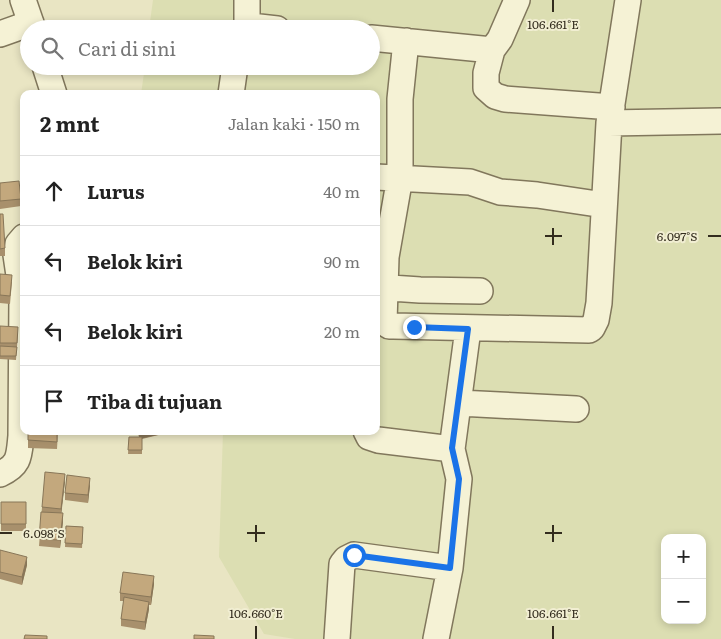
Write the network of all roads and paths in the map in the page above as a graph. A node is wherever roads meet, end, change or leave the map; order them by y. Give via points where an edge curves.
1 (23, 0) edge
2 (517, 0) edge
3 (628, 0) edge
4 (30, 20) edge
5 (20, 29) edge
6 (0, 34) edge
7 (380, 39) edge
8 (406, 41) junction
9 (492, 50) junction
10 (48, 75) edge
11 (234, 75) edge
12 (53, 90) edge
13 (232, 90) edge
14 (611, 115) junction
15 (721, 121) edge
16 (388, 177) edge
17 (604, 205) junction
18 (20, 242) edge
19 (20, 282) edge
20 (381, 287) edge
21 (480, 291) dead end
22 (380, 329) edge
23 (468, 329) junction
24 (459, 403) junction
25 (576, 409) dead end
26 (21, 435) edge
27 (368, 435) edge
28 (452, 448) junction
29 (0, 474) edge
30 (450, 568) junction
31 (337, 639) edge
32 (436, 639) edge

1 - 4 street
2 - 9 street
3 - 14 street
5 - 6 street
7 - 8 street
8 - 9 street
8 - 16 street
9 - 14 street via 486,88 496,96
10 - 12 street
11 - 13 street
14 - 15 street
14 - 17 street
16 - 17 street via 470,182 500,192
16 - 20 street via 386,257
17 - 23 street via 599,303 592,328 568,331
18 - 19 street via 16,255
20 - 21 street
20 - 22 street
22 - 23 street via 389,326
23 - 24 street
24 - 25 street
24 - 28 street
26 - 29 street via 19,458 11,469
27 - 28 street via 378,440
28 - 30 street via 459,479
30 - 31 street via 354,555 346,559 340,576
30 - 32 street

